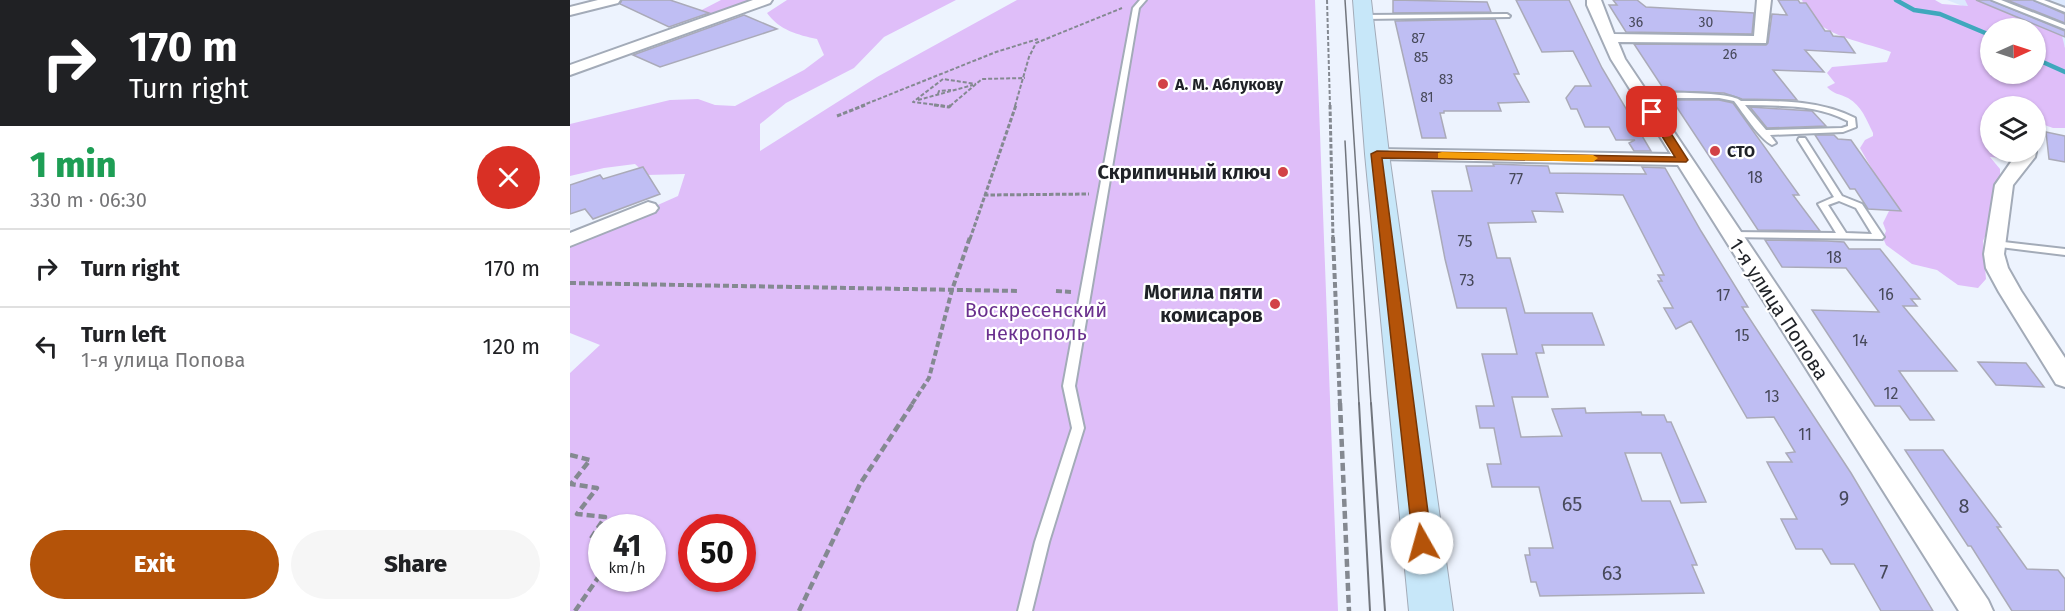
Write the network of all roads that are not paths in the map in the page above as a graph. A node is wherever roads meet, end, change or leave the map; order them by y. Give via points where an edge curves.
1 (614, 0) edge
2 (765, 0) edge
3 (1594, 0) edge
4 (1764, 0) edge
5 (1995, 0) edge
6 (2038, 0) edge
7 (1141, 1) edge
8 (1363, 8) edge
9 (2065, 10) edge
10 (570, 11) edge
11 (1507, 16) dead end
12 (2065, 27) edge
13 (1608, 38) junction
14 (570, 70) edge
15 (1642, 96) junction
16 (1740, 104) junction
17 (1763, 133) junction
18 (1802, 140) dead end
19 (1772, 143) dead end
20 (1377, 154) junction
21 (1682, 160) junction
22 (2022, 162) edge
23 (1839, 198) junction
24 (648, 208) dead end
25 (1731, 235) junction
26 (1843, 236) junction
27 (570, 240) edge
28 (1995, 244) junction
29 (2064, 251) edge
30 (2065, 378) edge
31 (1025, 611) edge
32 (1431, 611) edge
33 (1977, 611) edge

1 - 10 street
2 - 14 street
3 - 13 street, 1-я улица Попова
4 - 13 street via 1761,40
5 - 12 lane
6 - 9 lane
7 - 31 lane via 1136,8 1069,386 1078,428
8 - 11 lane
8 - 20 main road
13 - 15 street, 1-я улица Попова
15 - 16 lane via 1719,96 1736,99
15 - 21 street, 1-я улица Попова
16 - 17 lane
16 - 17 lane via 1814,105 1852,120 1852,127 1843,130
17 - 19 lane
18 - 23 lane
20 - 21 street
20 - 32 main road
21 - 25 street, 1-я улица Попова
22 - 28 street via 2004,185
23 - 26 lane via 1822,204
23 - 26 lane via 1858,206 1879,237
24 - 27 street
25 - 26 lane
25 - 33 street, 1-я улица Попова
28 - 29 lane
28 - 30 street via 1997,268

